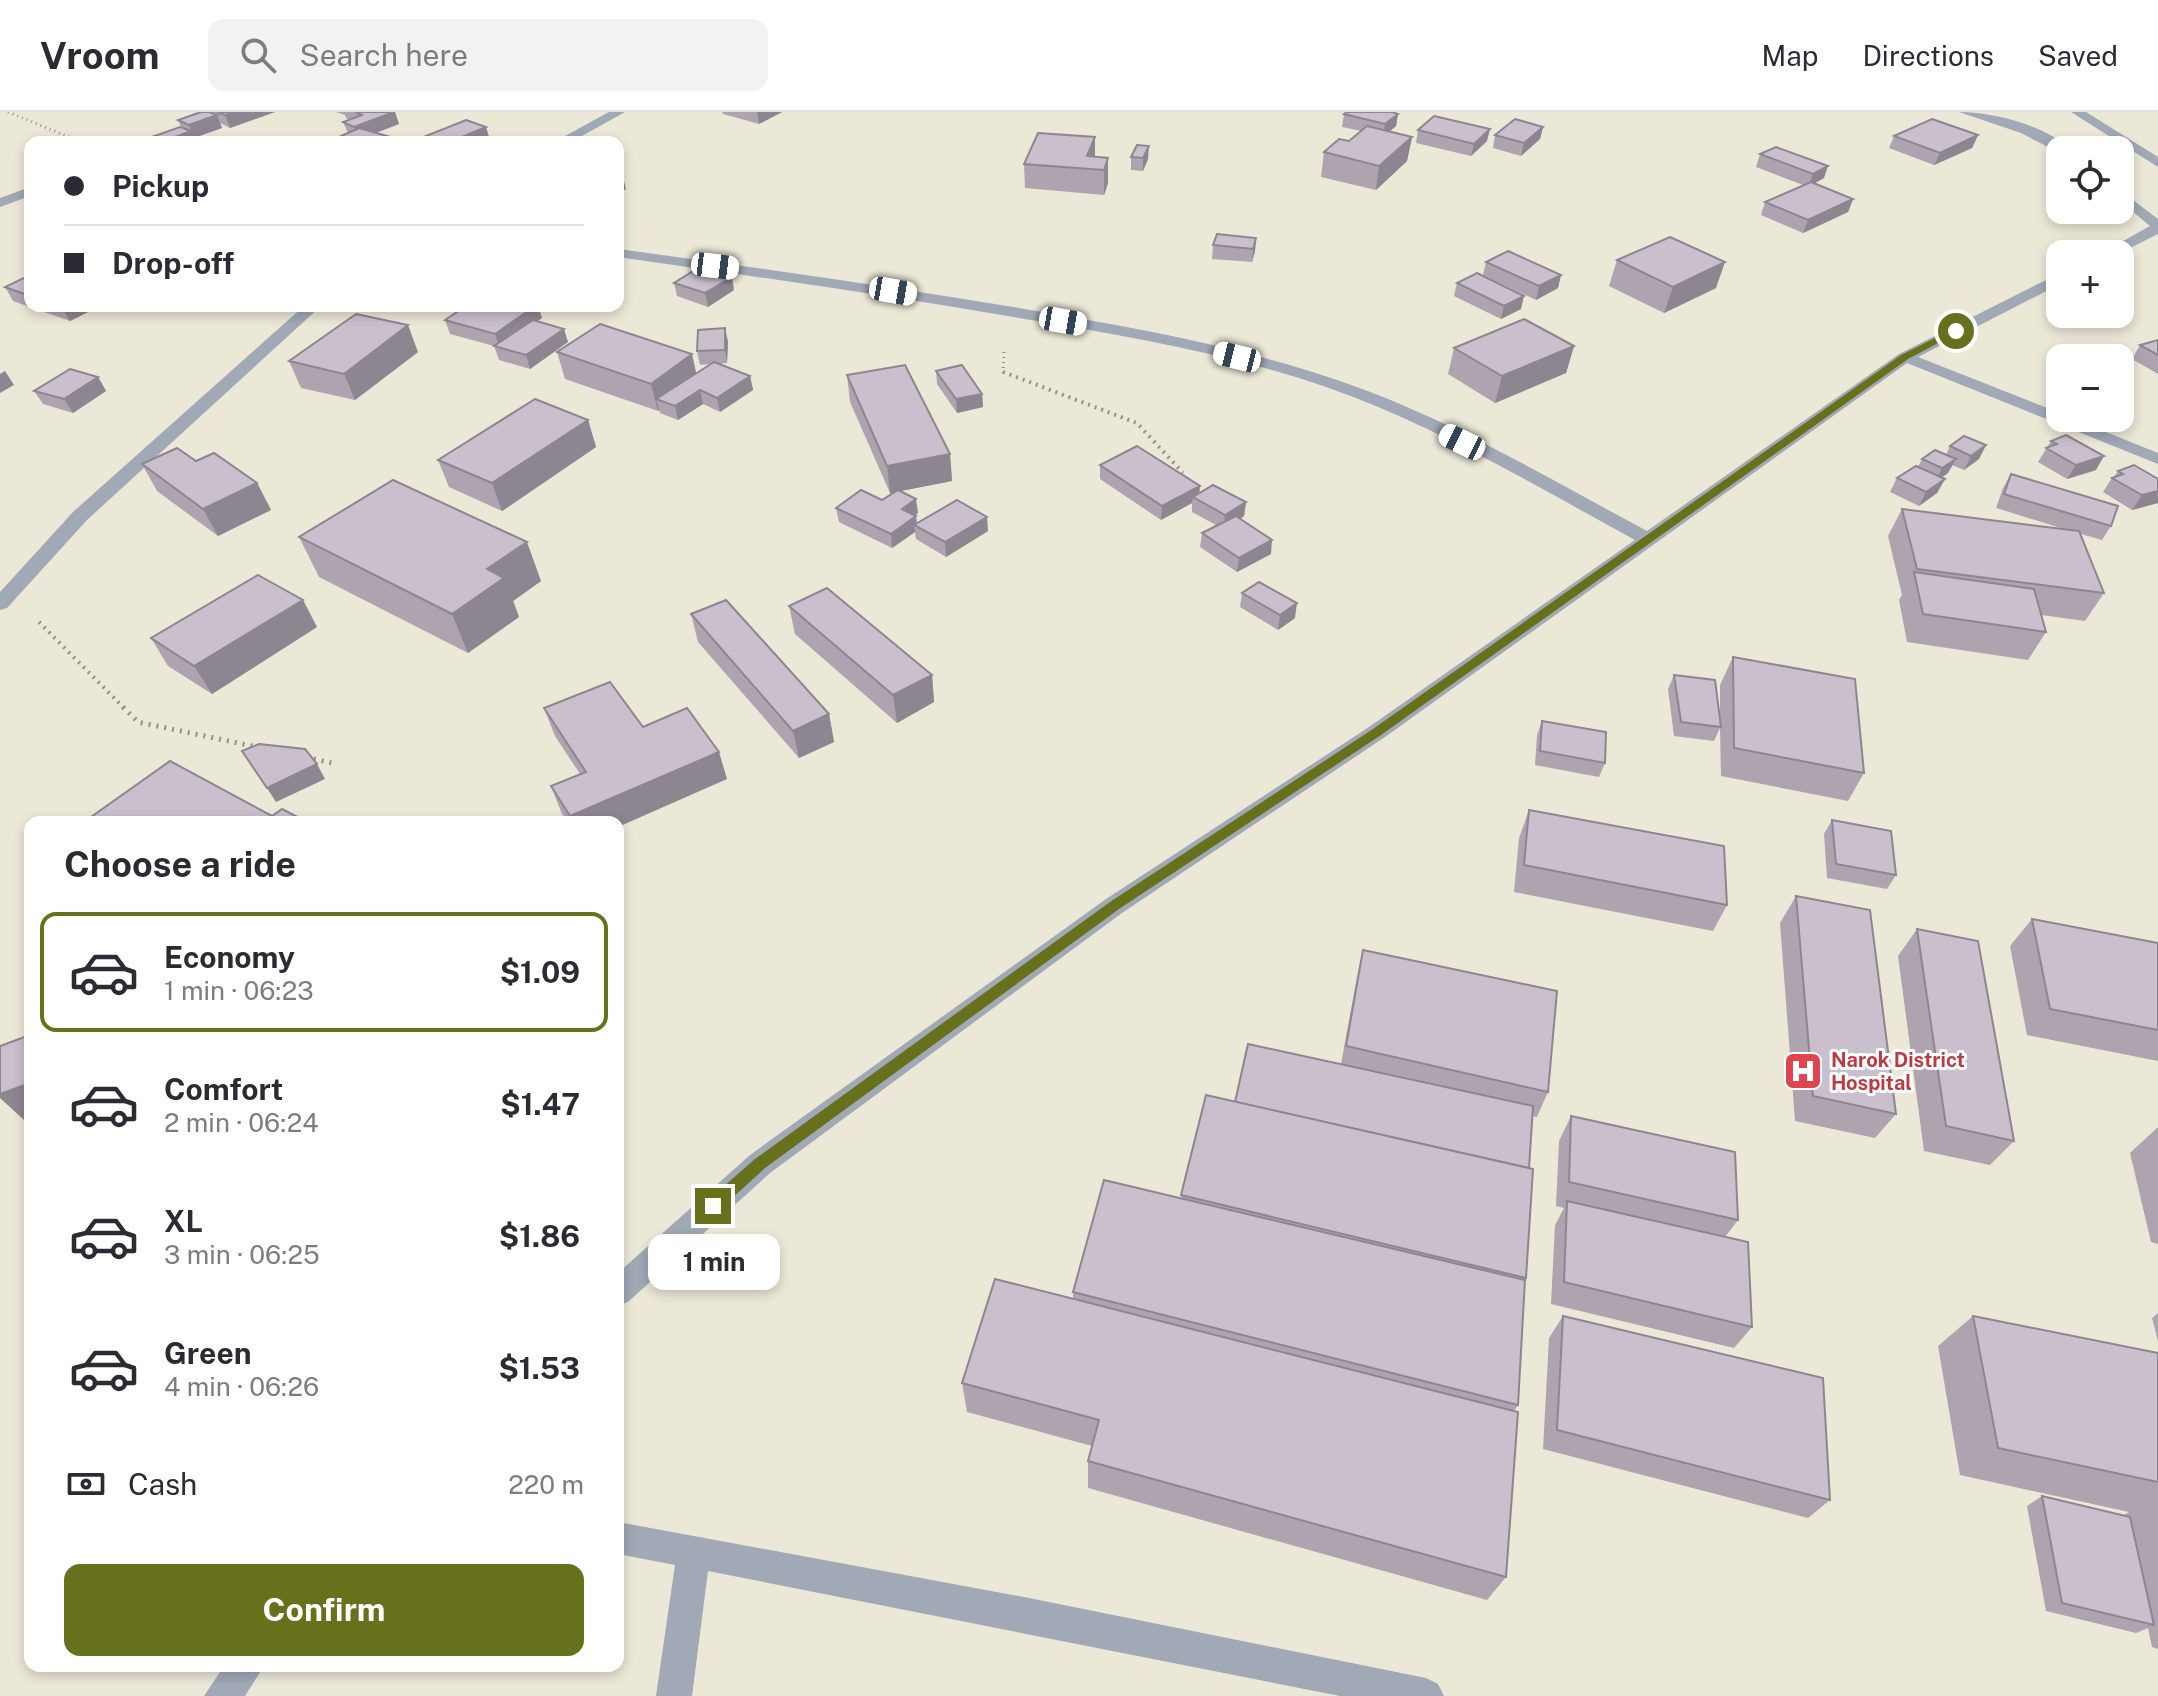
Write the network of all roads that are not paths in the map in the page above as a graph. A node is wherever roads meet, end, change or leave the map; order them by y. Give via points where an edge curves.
1 (619, 112) edge
2 (1965, 112) edge
3 (2077, 112) edge
4 (573, 136) edge
5 (2046, 141) edge
6 (2158, 163) edge
7 (24, 193) edge
8 (0, 203) edge
9 (2134, 206) edge
10 (2158, 227) edge
11 (2133, 240) edge
12 (624, 254) edge
13 (2046, 285) edge
14 (306, 312) edge
15 (1905, 357) junction
16 (2158, 459) edge
17 (1648, 539) junction
18 (5, 598) edge
19 (624, 1287) edge
20 (624, 1539) edge
21 (694, 1552) junction
22 (242, 1672) edge
23 (222, 1696) edge
24 (674, 1696) edge
25 (1426, 1696) edge

1 - 4 street
2 - 5 street
3 - 6 street
7 - 8 street
9 - 10 street
10 - 11 street
12 - 17 street via 836,282 1147,335 1222,353 1374,399
13 - 15 street
14 - 18 street via 80,516
15 - 16 street
15 - 17 street
17 - 19 street via 926,1041 760,1164
20 - 21 street
21 - 24 street
21 - 25 street
22 - 23 street

